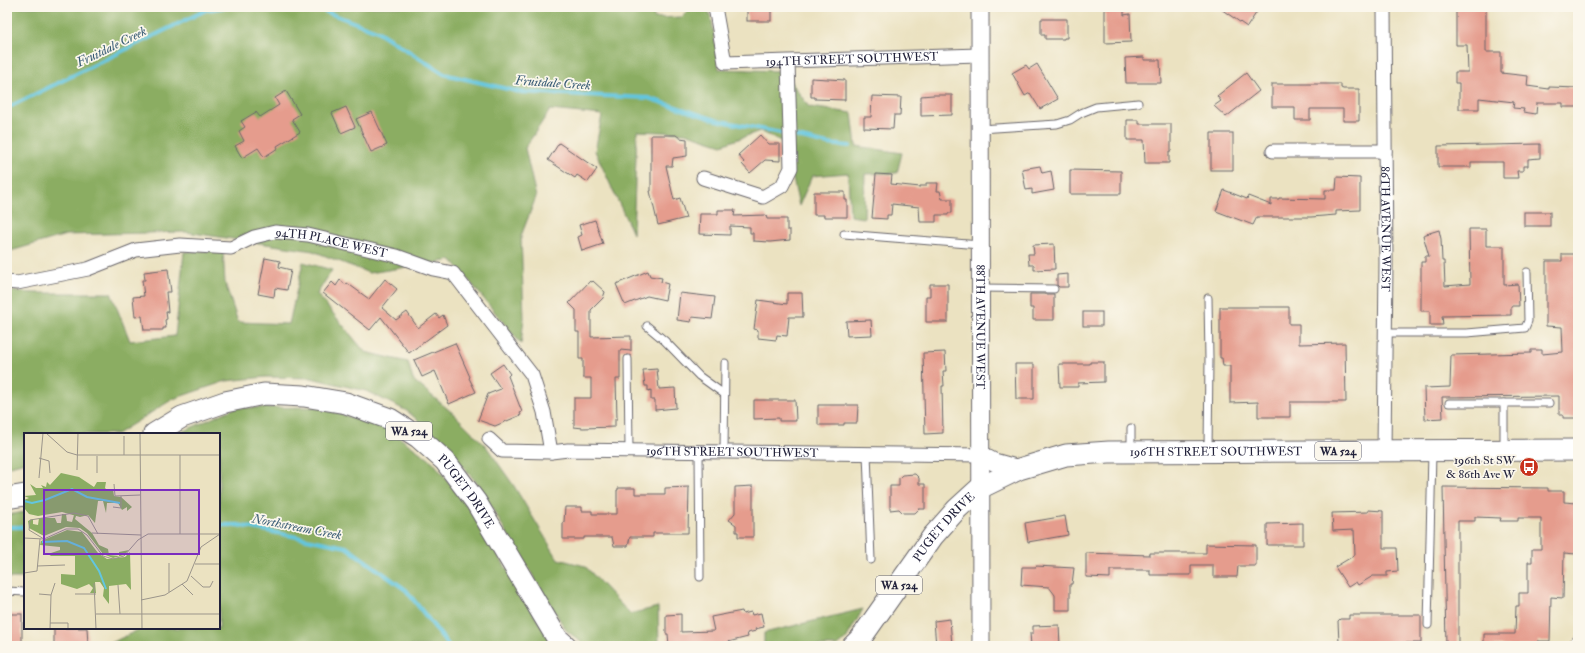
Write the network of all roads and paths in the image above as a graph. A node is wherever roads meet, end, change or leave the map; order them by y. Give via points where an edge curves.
1 (715, 7) edge
2 (980, 7) edge
3 (1384, 7) edge
4 (979, 55) junction
5 (788, 62) junction
6 (1138, 102) dead end
7 (980, 129) junction
8 (1274, 151) dead end
9 (1385, 151) junction
10 (703, 178) dead end
11 (844, 234) dead end
12 (980, 245) junction
13 (1527, 272) dead end
14 (7, 282) edge
15 (981, 288) junction
16 (1054, 289) dead end
17 (1208, 298) dead end
18 (647, 326) dead end
19 (1385, 333) junction
20 (628, 359) dead end
21 (725, 363) dead end
22 (724, 394) junction
23 (1449, 403) dead end
24 (1504, 403) junction
25 (1549, 403) dead end
26 (1131, 428) dead end
27 (156, 433) edge
28 (489, 439) dead end
29 (1504, 450) junction
30 (1578, 450) edge
31 (629, 451) junction
32 (1384, 451) junction
33 (1432, 451) junction
34 (551, 452) junction
35 (699, 452) junction
36 (724, 452) junction
37 (1131, 452) junction
38 (1208, 452) junction
39 (867, 454) junction
40 (982, 455) junction
41 (1019, 469) junction
42 (980, 488) junction
43 (24, 495) edge
44 (7, 498) edge
45 (871, 560) dead end
46 (700, 577) dead end
47 (7, 591) edge
48 (24, 592) edge
49 (1428, 625) dead end
50 (1578, 641) edge
51 (566, 646) edge
52 (853, 646) edge
53 (981, 646) edge
54 (1576, 646) edge

1 - 5 street, 194TH STREET SOUTHWEST via 725,63
2 - 4 street, 88TH AVENUE WEST
3 - 9 street, 86TH AVENUE WEST
4 - 5 street, 194TH STREET SOUTHWEST
4 - 7 street, 88TH AVENUE WEST
5 - 10 street via 791,168 782,186 763,197
6 - 7 lane via 1096,107 1057,124
7 - 12 street, 88TH AVENUE WEST
8 - 9 street
9 - 19 street, 86TH AVENUE WEST
11 - 12 lane
12 - 15 street, 88TH AVENUE WEST
13 - 19 lane via 1528,321 1525,328 1467,333
14 - 34 street, 94TH PLACE WEST via 17,283 88,269 136,250 180,245 231,248 254,237 275,232 308,235 397,256 453,273 532,375 544,412
15 - 16 lane
15 - 40 street, 88TH AVENUE WEST
17 - 38 lane
18 - 22 lane via 699,376
19 - 32 street, 86TH AVENUE WEST
20 - 31 lane
21 - 22 lane
22 - 36 lane
23 - 24 lane
24 - 25 lane
24 - 29 lane
26 - 37 lane
27 - 51 main road, PUGET DRIVE / WA 524 via 182,417 225,402 264,394 304,396 346,403 390,419 418,437 449,466 476,502 557,638
28 - 34 street, 196TH STREET SOUTHWEST via 502,452
29 - 30 main road, 196TH STREET SOUTHWEST / WA 524
29 - 33 main road, 196TH STREET SOUTHWEST / WA 524
31 - 34 street, 196TH STREET SOUTHWEST
31 - 35 street, 196TH STREET SOUTHWEST
32 - 33 main road, 196TH STREET SOUTHWEST / WA 524
32 - 38 main road, 196TH STREET SOUTHWEST / WA 524
33 - 49 lane
35 - 36 street, 196TH STREET SOUTHWEST
35 - 46 lane
36 - 39 street, 196TH STREET SOUTHWEST
37 - 38 main road, 196TH STREET SOUTHWEST / WA 524
37 - 41 main road, 196TH STREET SOUTHWEST / WA 524 via 1066,455
39 - 40 street, 196TH STREET SOUTHWEST
39 - 45 lane
40 - 41 street via 994,462
40 - 42 street, 88TH AVENUE WEST
41 - 42 main road, 196TH STREET SOUTHWEST / WA 524
42 - 52 main road, PUGET DRIVE / WA 524 via 933,536
42 - 53 street, 88TH AVENUE WEST
43 - 44 main road
47 - 48 lane
50 - 54 street

